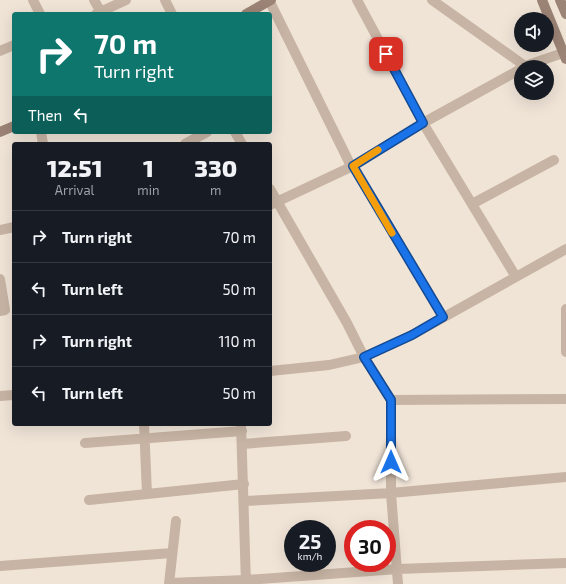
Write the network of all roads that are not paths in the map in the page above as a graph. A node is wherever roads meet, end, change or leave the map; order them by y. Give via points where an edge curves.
1 (33, 0) edge
2 (94, 0) edge
3 (126, 0) edge
4 (165, 0) edge
5 (270, 0) edge
6 (357, 0) edge
7 (432, 0) edge
8 (542, 0) edge
9 (560, 0) edge
10 (39, 12) edge
11 (99, 12) edge
12 (101, 12) edge
13 (171, 12) edge
14 (249, 12) edge
15 (566, 14) edge
16 (12, 46) edge
17 (0, 52) edge
18 (565, 56) edge
19 (514, 60) edge
20 (550, 60) edge
21 (514, 72) edge
22 (423, 123) junction
23 (12, 127) edge
24 (0, 132) edge
25 (203, 134) edge
26 (189, 142) edge
27 (554, 160) dead end
28 (352, 166) junction
29 (274, 203) edge
30 (472, 204) junction
31 (12, 228) edge
32 (0, 230) edge
33 (566, 250) edge
34 (516, 277) junction
35 (0, 279) edge
36 (566, 309) edge
37 (0, 311) edge
38 (443, 317) junction
39 (566, 352) edge
40 (364, 357) junction
41 (272, 371) edge
42 (12, 395) edge
43 (0, 396) edge
44 (566, 399) edge
45 (391, 400) junction
46 (144, 426) edge
47 (242, 428) edge
48 (346, 436) dead end
49 (145, 438) junction
50 (85, 443) dead end
51 (242, 444) junction
52 (566, 477) edge
53 (244, 484) junction
54 (391, 493) junction
55 (147, 494) junction
56 (89, 500) dead end
57 (245, 501) junction
58 (176, 521) dead end
59 (172, 553) junction
60 (566, 564) edge
61 (0, 566) edge
62 (398, 569) junction
63 (246, 582) edge
64 (169, 584) edge
65 (398, 584) edge

1 - 10 street
2 - 11 street
3 - 12 street
4 - 13 street
5 - 14 main road
5 - 28 street
6 - 22 street
7 - 19 street
8 - 18 main road
9 - 15 main road
16 - 17 street
18 - 20 street
21 - 22 street
22 - 28 street
22 - 30 street
23 - 24 main road
25 - 26 street
27 - 30 street
28 - 29 street
28 - 38 street
29 - 40 street via 347,323
30 - 34 street
31 - 32 street
33 - 34 street
34 - 38 street
35 - 37 street via 5,310
36 - 39 street
38 - 40 street via 412,335
40 - 41 street via 329,365
40 - 45 street
42 - 43 street
44 - 45 street
45 - 54 street
46 - 49 street
47 - 49 street
47 - 51 street
48 - 51 street
49 - 50 street
49 - 55 street
51 - 53 street
52 - 54 street
53 - 55 street
53 - 57 street
54 - 57 street
54 - 62 street
55 - 56 street
57 - 63 street
58 - 59 street
59 - 61 street
59 - 64 street
60 - 62 street
62 - 63 street
62 - 65 street
63 - 64 street

